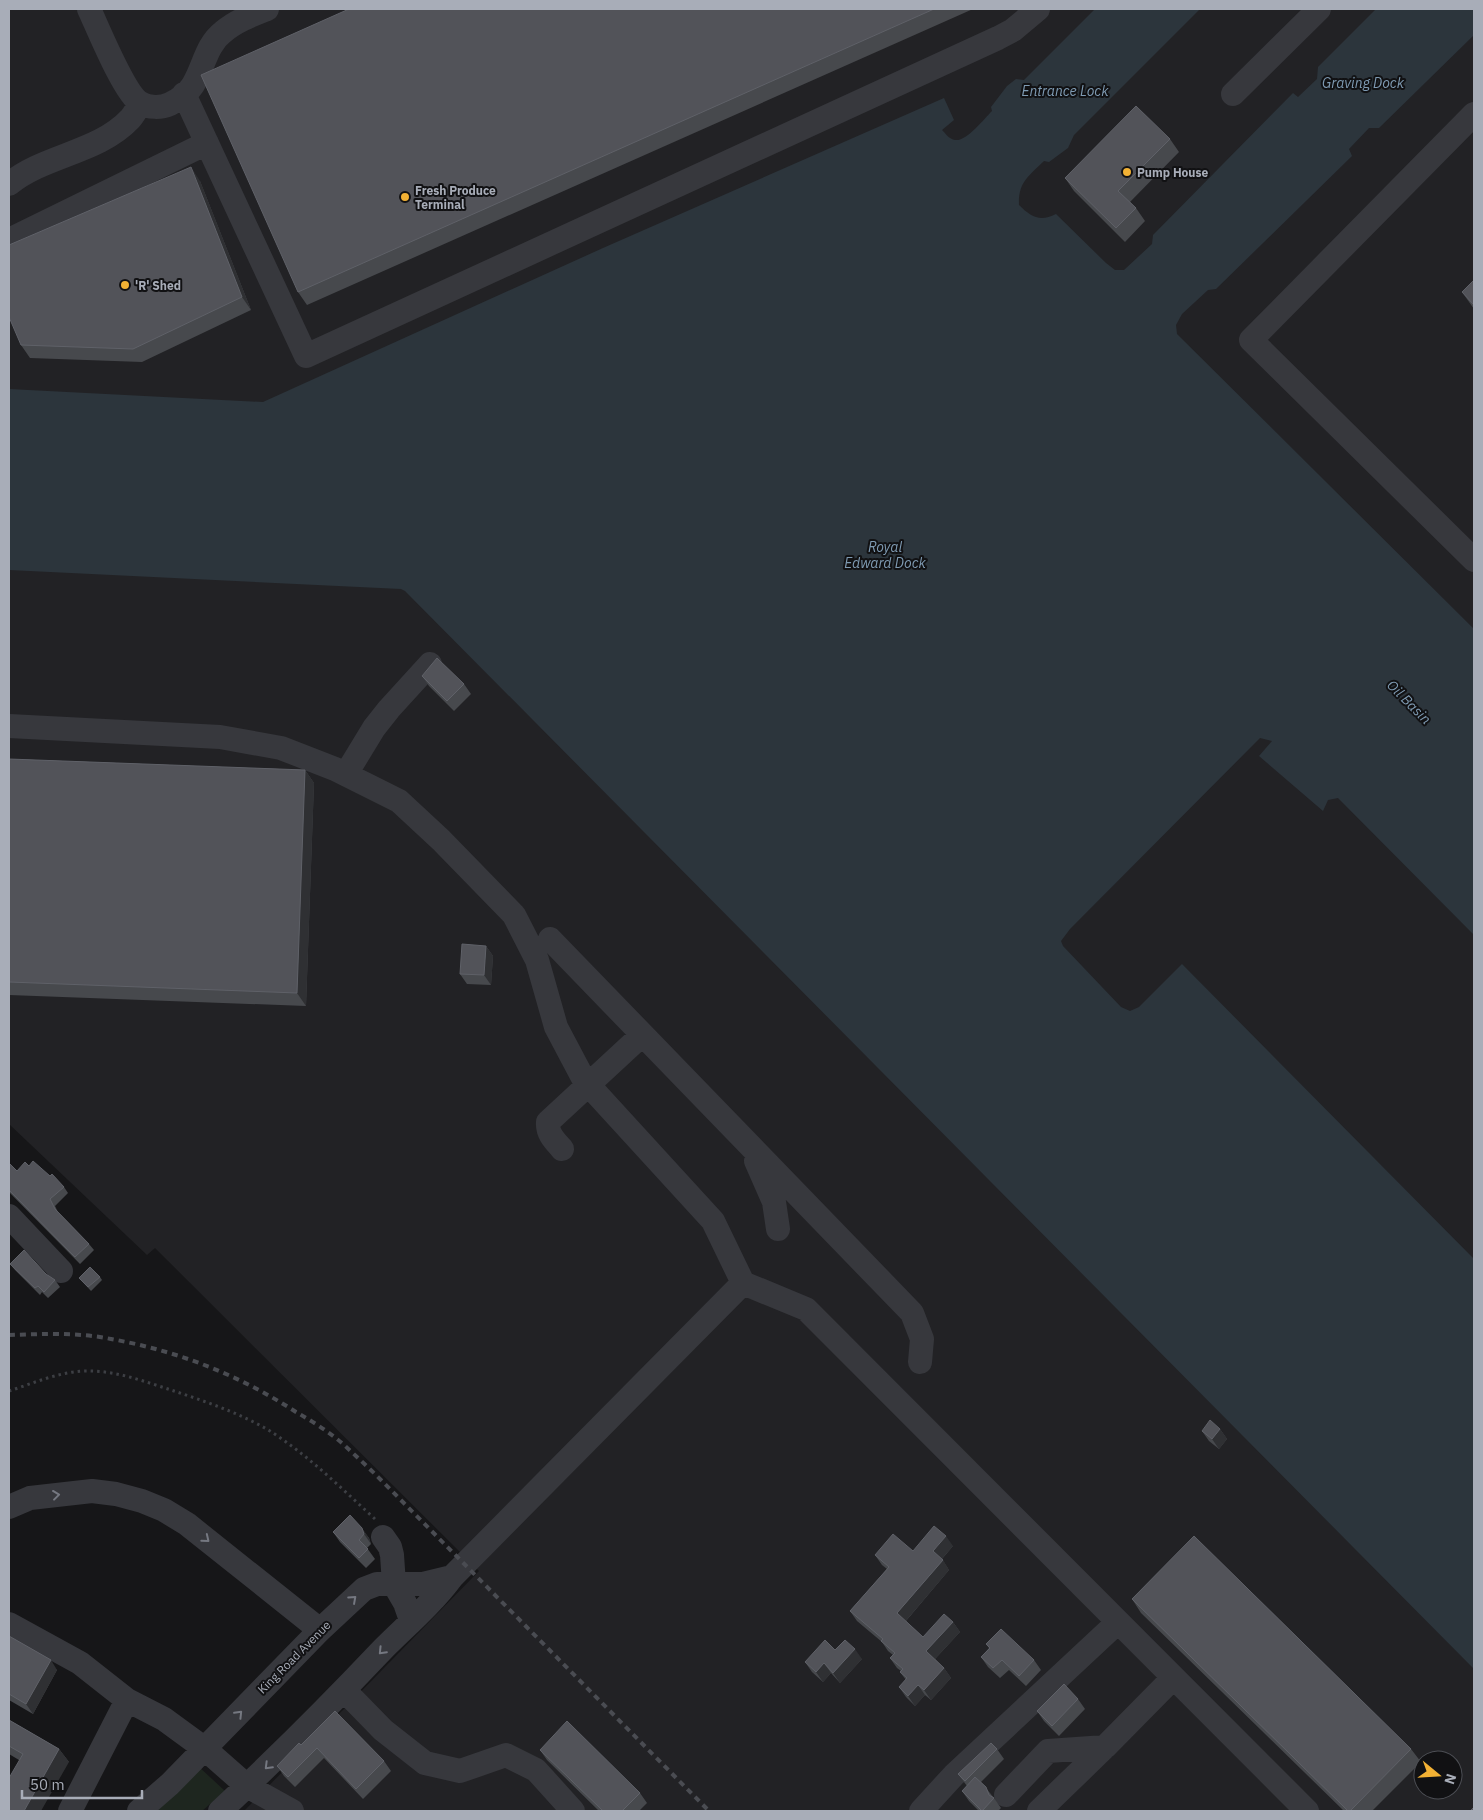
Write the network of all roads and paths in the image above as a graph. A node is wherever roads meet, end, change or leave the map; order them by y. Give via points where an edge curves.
1 (89, 9) edge
2 (267, 9) edge
3 (1038, 9) edge
4 (1319, 9) edge
5 (184, 94) junction
6 (1233, 94) dead end
7 (138, 101) junction
8 (1474, 114) edge
9 (206, 143) junction
10 (9, 184) edge
11 (9, 240) edge
12 (1474, 560) edge
13 (430, 664) edge
14 (9, 726) edge
15 (346, 774) junction
16 (550, 939) dead end
17 (642, 1035) junction
18 (589, 1086) junction
19 (748, 1144) junction
20 (562, 1149) dead end
21 (9, 1216) edge
22 (778, 1229) dead end
23 (61, 1271) dead end
24 (743, 1283) junction
25 (920, 1362) dead end
26 (9, 1391) edge
27 (9, 1507) edge
28 (380, 1530) joint
29 (452, 1577) junction
30 (394, 1584) junction
31 (411, 1620) junction
32 (1118, 1622) junction
33 (9, 1624) edge
34 (320, 1630) junction
35 (1173, 1678) junction
36 (344, 1690) junction
37 (127, 1700) junction
38 (1105, 1747) junction
39 (205, 1749) junction
40 (246, 1786) junction
41 (1006, 1795) dead end
42 (70, 1811) edge
43 (139, 1811) edge
44 (220, 1811) edge
45 (292, 1811) edge
46 (574, 1811) edge
47 (921, 1811) edge
48 (1039, 1811) edge
49 (1307, 1811) edge

1 - 7 street via 124,82
2 - 5 street via 244,19 213,42 192,86
3 - 9 street via 998,38 306,356
4 - 6 street
5 - 7 street via 164,107
5 - 9 street
7 - 10 street via 132,117 112,133 26,172
8 - 12 street via 1251,340
9 - 11 street
13 - 15 street via 374,728
14 - 15 street via 220,737 281,748
15 - 18 street via 399,801 442,840 514,915 536,960 556,1027
16 - 17 street
17 - 18 street
17 - 19 street
18 - 20 street via 548,1122 550,1135
18 - 24 street via 714,1221
19 - 22 street via 774,1202
19 - 25 street via 912,1313 922,1339
21 - 23 street
24 - 29 street
24 - 32 street via 806,1309
26 - 28 path via 66,1374 90,1371 154,1384 210,1403 268,1430 317,1465
27 -> 34 street via 30,1498 92,1491 116,1494 164,1510 187,1524
28 - 30 street via 392,1555
29 - 30 street, King Road Avenue via 423,1584
29 - 31 street via 438,1596
30 - 31 street
34 -> 30 street, King Road Avenue via 364,1589 377,1584
31 -> 36 street
32 - 35 street
32 - 47 street via 954,1775
33 - 37 street via 80,1663
39 -> 34 street, King Road Avenue
35 - 38 street
35 - 49 street
36 -> 40 street
36 - 46 street via 383,1730 425,1763 460,1771 506,1755 536,1770
37 - 39 street via 164,1719
37 - 42 street
38 - 41 street via 1048,1751
38 - 48 street
39 - 40 street
39 - 43 street, King Road Avenue
40 - 44 street
40 - 45 street

